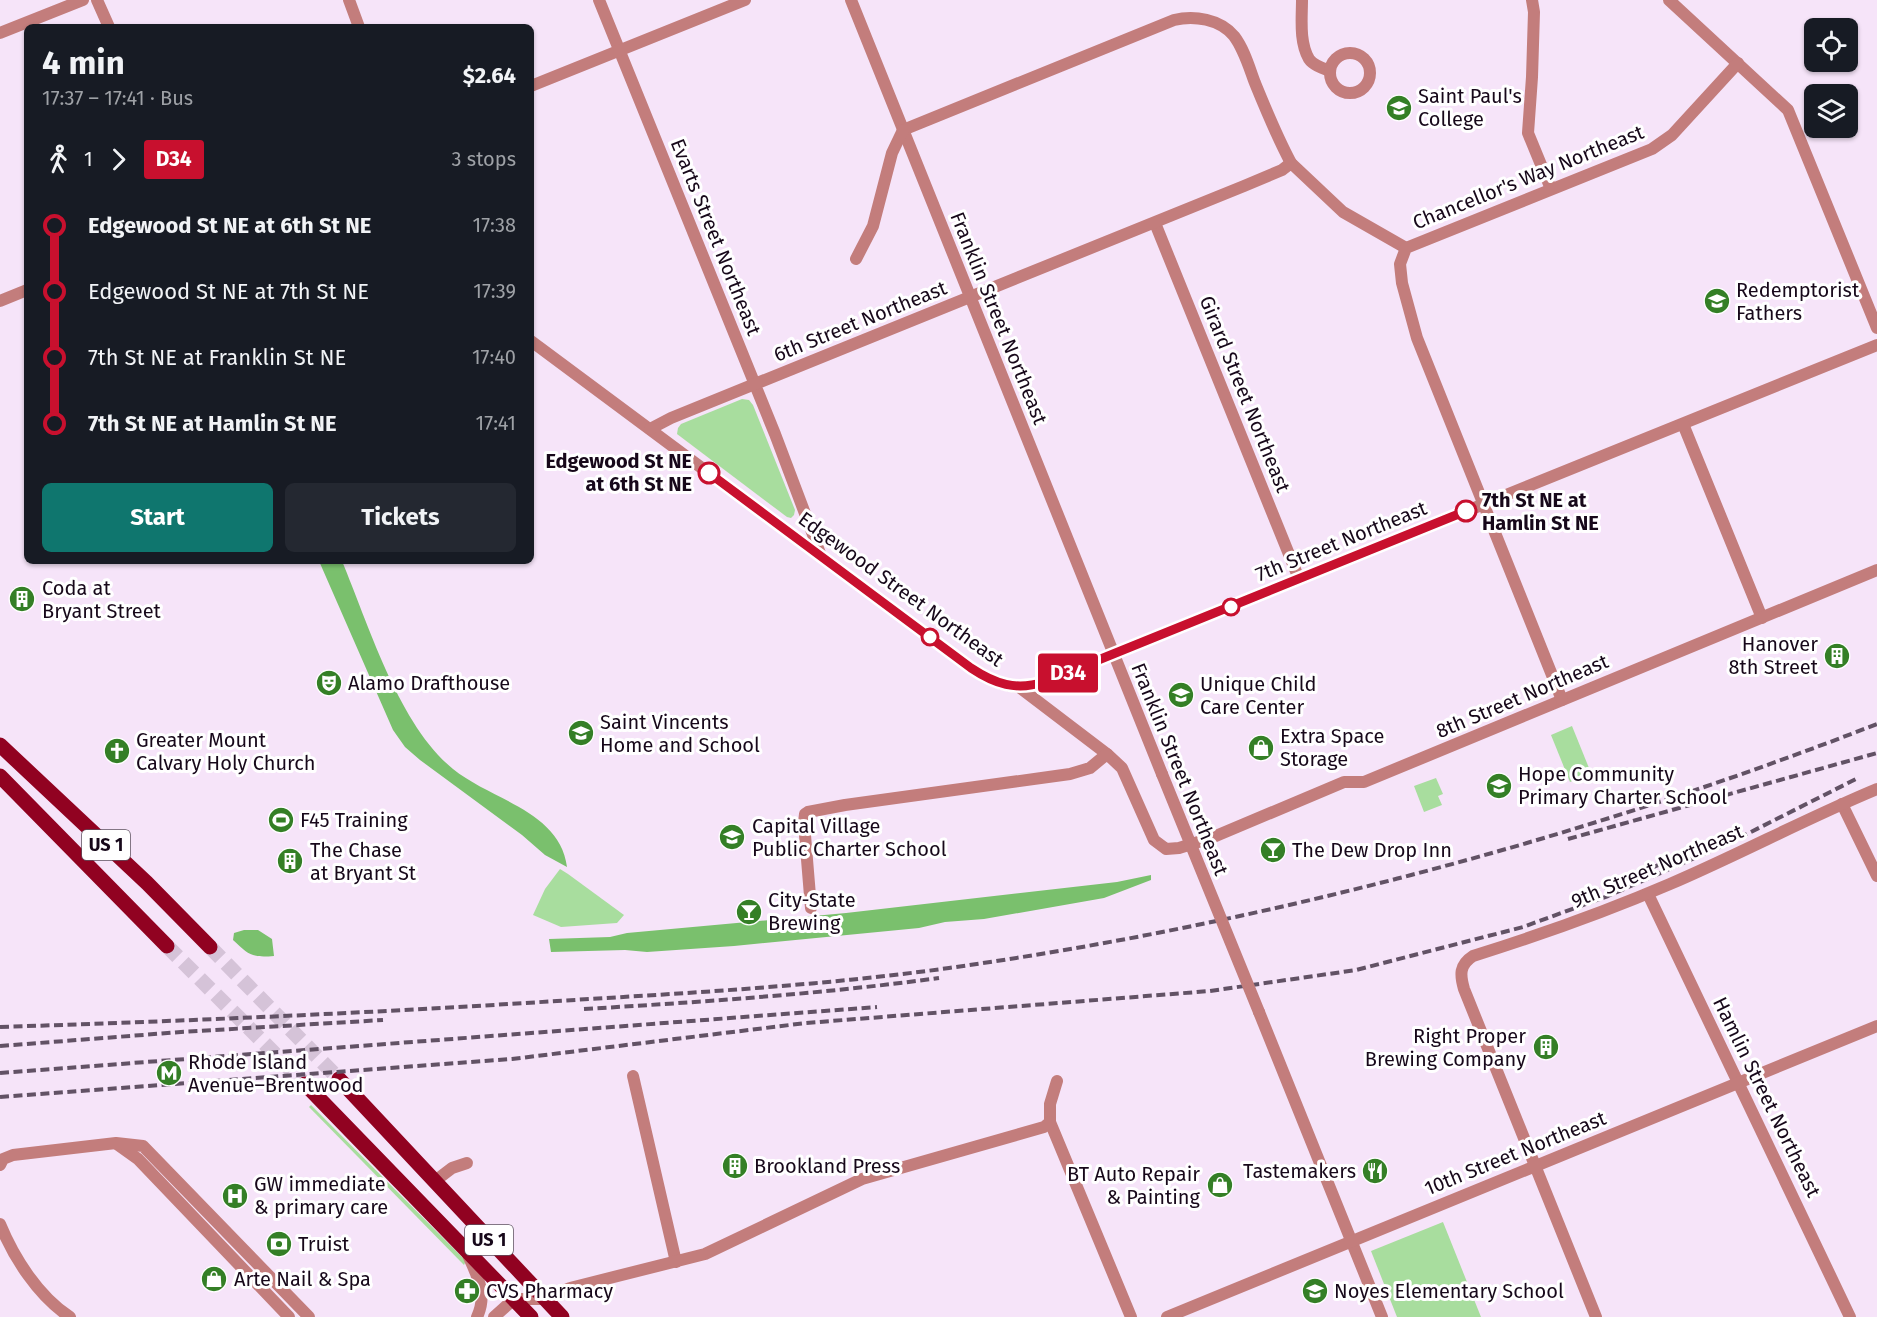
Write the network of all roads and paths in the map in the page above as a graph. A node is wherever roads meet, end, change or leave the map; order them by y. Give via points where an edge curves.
1 (83, 0) edge
2 (98, 0) edge
3 (349, 0) edge
4 (599, 0) edge
5 (745, 0) edge
6 (851, 0) edge
7 (1302, 0) edge
8 (1532, 0) edge
9 (1669, 0) edge
10 (108, 24) edge
11 (359, 24) edge
12 (0, 33) edge
13 (619, 51) junction
14 (1738, 63) junction
15 (1330, 71) dead end
16 (534, 85) edge
17 (903, 130) junction
18 (1291, 163) junction
19 (1551, 189) junction
20 (1155, 223) junction
21 (1406, 248) junction
22 (856, 259) dead end
23 (24, 291) edge
24 (970, 297) junction
25 (0, 301) edge
26 (1877, 328) edge
27 (534, 343) edge
28 (1877, 345) edge
29 (754, 384) junction
30 (1683, 424) junction
31 (650, 429) junction
32 (1485, 504) junction
33 (822, 557) junction
34 (1877, 570) edge
35 (1299, 579) junction
36 (1762, 618) junction
37 (1113, 655) junction
38 (1019, 687) junction
39 (1562, 700) junction
40 (0, 745) edge
41 (1107, 754) junction
42 (0, 776) edge
43 (1877, 789) edge
44 (1842, 804) junction
45 (1179, 848) joint
46 (1877, 876) edge
47 (1648, 894) junction
48 (811, 908) dead end
49 (167, 946) tunnel mouth
50 (210, 947) tunnel mouth
51 (1877, 1026) edge
52 (633, 1076) dead end
53 (339, 1079) tunnel mouth
54 (1058, 1080) dead end
55 (1739, 1083) junction
56 (305, 1084) tunnel mouth
57 (1050, 1122) junction
58 (116, 1143) junction
59 (467, 1163) dead end
60 (0, 1165) edge
61 (1536, 1166) junction
62 (435, 1181) junction
63 (0, 1224) edge
64 (459, 1241) junction
65 (1351, 1242) junction
66 (676, 1262) junction
67 (514, 1299) junction
68 (544, 1299) junction
69 (70, 1317) edge
70 (289, 1317) edge
71 (309, 1317) edge
72 (477, 1317) edge
73 (494, 1317) edge
74 (533, 1317) edge
75 (562, 1317) edge
76 (1131, 1317) edge
77 (1167, 1317) edge
78 (1382, 1317) edge
79 (1596, 1317) edge
80 (1850, 1317) edge

1 - 12 street
2 - 10 street
3 - 11 street
4 - 13 street, Evarts Street Northeast
5 - 13 street
6 - 17 street, Franklin Street Northeast
7 - 15 street via 1305,49 1310,60
8 - 19 street via 1528,133
9 - 14 street
13 - 16 street
13 - 29 street, Evarts Street Northeast
14 - 19 street, Chancellor's Way Northeast via 1672,135 1652,149
14 - 26 street via 1788,110
17 - 18 street, Chancellor's Way Northeast via 1174,20 1195,17 1222,26 1234,35
17 - 22 street via 892,153 873,226
17 - 24 street, Franklin Street Northeast
18 - 20 street, 6th Street Northeast
18 - 21 street, Chancellor's Way Northeast via 1343,212
19 - 21 street, Chancellor's Way Northeast
20 - 24 street, 6th Street Northeast
20 - 35 street, Girard Street Northeast
21 - 32 street, Chancellor's Way Northeast via 1401,264 1402,283 1418,338
23 - 25 street
24 - 29 street, 6th Street Northeast
24 - 37 street, Franklin Street Northeast
27 - 31 street, Edgewood Street Northeast
28 - 30 street, 7th Street Northeast
29 - 31 street, 6th Street Northeast
29 - 33 street, Evarts Street Northeast
30 - 32 street, 7th Street Northeast
30 - 36 street
31 - 33 street, Edgewood Street Northeast
32 - 35 street, 7th Street Northeast
32 - 39 street
33 - 38 street, Edgewood Street Northeast via 987,679
34 - 36 street, 8th Street Northeast
35 - 37 street, 7th Street Northeast
36 - 39 street, 8th Street Northeast
37 - 38 street, 7th Street Northeast via 1044,682
37 - 65 street, Franklin Street Northeast, bridge
38 - 41 street, Edgewood Street Northeast
39 - 45 street, 8th Street Northeast via 1364,782 1344,782
40 - 50 main road, US 1
41 - 45 street, Edgewood Street Northeast via 1125,772 1154,840 1166,849
41 - 48 street via 1094,766 1060,776 808,812 804,819
42 - 49 main road, US 1
43 - 44 street, 9th Street Northeast
44 - 46 street
44 - 47 street, 9th Street Northeast
47 - 55 street, Hamlin Street Northeast
47 - 61 street, 9th Street Northeast via 1473,956 1463,965 1461,978
51 - 55 street, 10th Street Northeast
52 - 66 street
53 - 62 main road, US 1
54 - 57 street via 1050,1101
55 - 61 street, 10th Street Northeast
55 - 80 street, Hamlin Street Northeast
56 - 64 main road, US 1
57 - 66 street via 1044,1127 868,1177 722,1247
57 - 76 street
58 - 60 street via 13,1155
58 - 70 street via 138,1158
58 - 71 street via 143,1146
59 - 62 street
61 - 65 street, 10th Street Northeast
61 - 79 street
62 - 68 main road, US 1
63 - 69 street via 21,1265
64 - 67 main road, US 1
64 - 72 street via 481,1284 481,1309
65 - 77 street, 10th Street Northeast
65 - 78 street, Franklin Street Northeast
66 - 68 street via 570,1288
67 - 68 street
67 - 73 street
67 - 74 main road, US 1
68 - 74 street
68 - 75 main road, US 1

